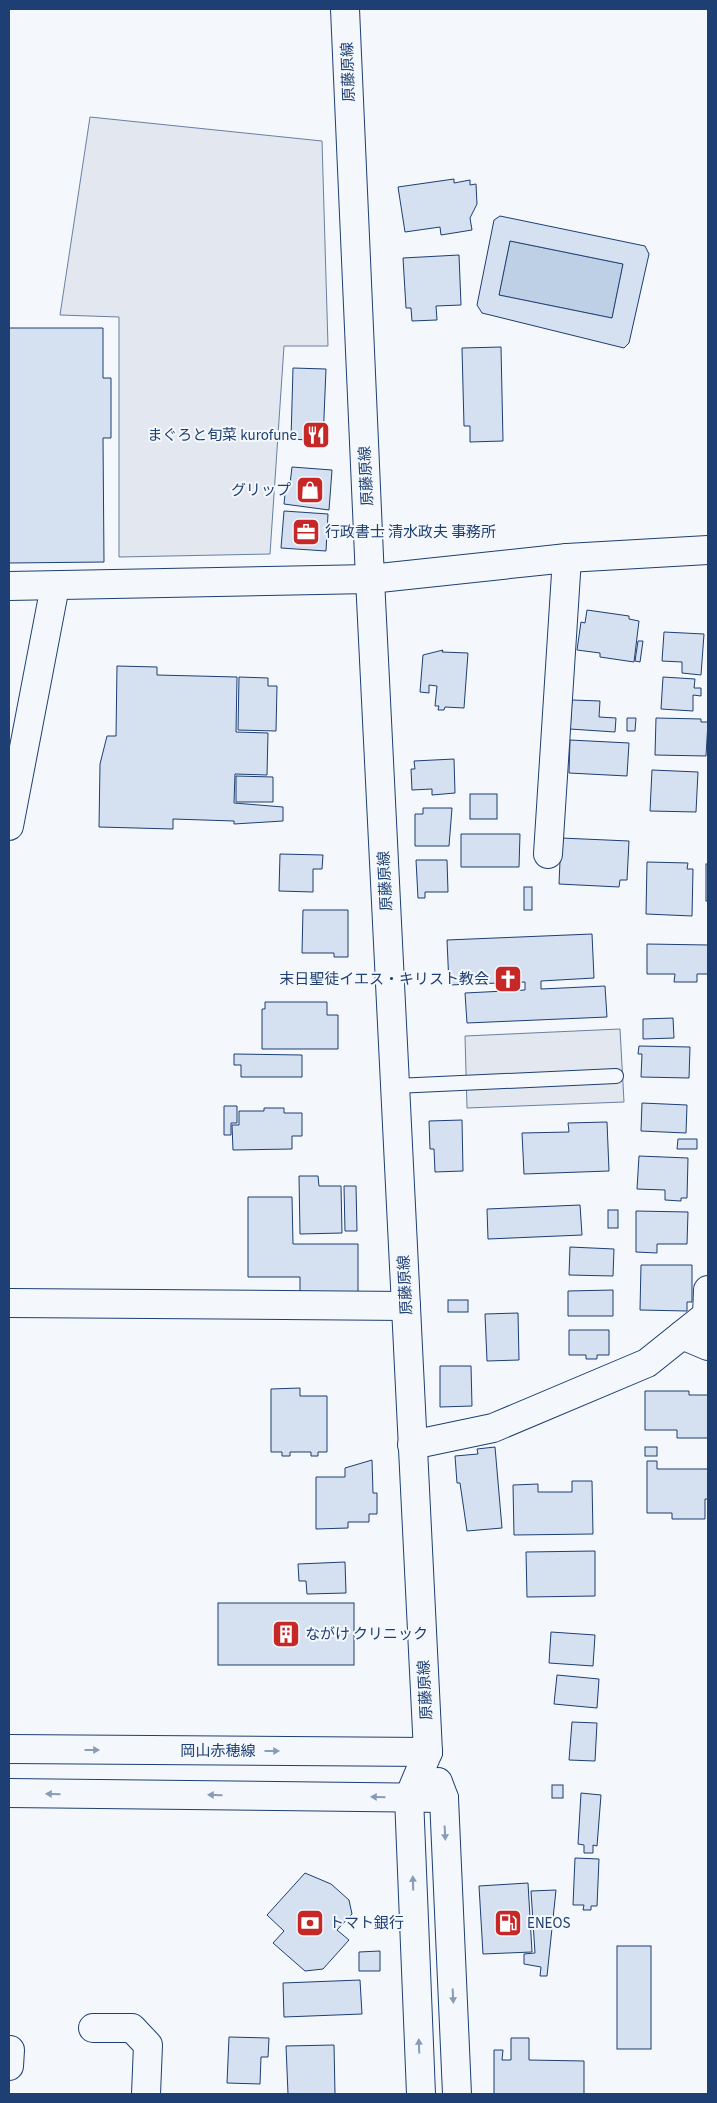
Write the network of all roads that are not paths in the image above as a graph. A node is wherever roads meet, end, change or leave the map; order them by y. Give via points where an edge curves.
1 (345, 9) edge
2 (708, 550) edge
3 (567, 558) junction
4 (370, 579) junction
5 (9, 586) edge
6 (55, 586) junction
7 (9, 826) edge
8 (548, 854) dead end
9 (616, 1076) dead end
10 (395, 1086) junction
11 (708, 1290) edge
12 (9, 1303) edge
13 (406, 1306) junction
14 (682, 1335) junction
15 (708, 1346) edge
16 (412, 1445) junction
17 (9, 1749) edge
18 (428, 1752) junction
19 (9, 1794) edge
20 (409, 1797) junction
21 (444, 1798) junction
22 (93, 2028) dead end
23 (146, 2094) edge
24 (421, 2094) edge
25 (458, 2094) edge

1 - 4 main road, 原藤原線
2 - 3 main road
3 - 4 main road
3 - 8 main road
4 - 6 main road
4 - 10 main road, 原藤原線
5 - 6 main road
6 - 7 main road
9 - 10 lane
10 - 13 main road, 原藤原線
11 - 14 main road via 707,1315
12 - 13 main road
13 - 16 main road, 原藤原線
14 - 15 main road
14 - 16 main road via 647,1363 493,1428
16 - 18 main road, 原藤原線
17 -> 18 main road, 岡山赤穂線
18 - 20 main road
18 - 21 main road
20 -> 19 main road
20 - 21 main road
24 -> 20 main road
21 -> 25 main road
22 - 23 main road via 132,2028 148,2045

